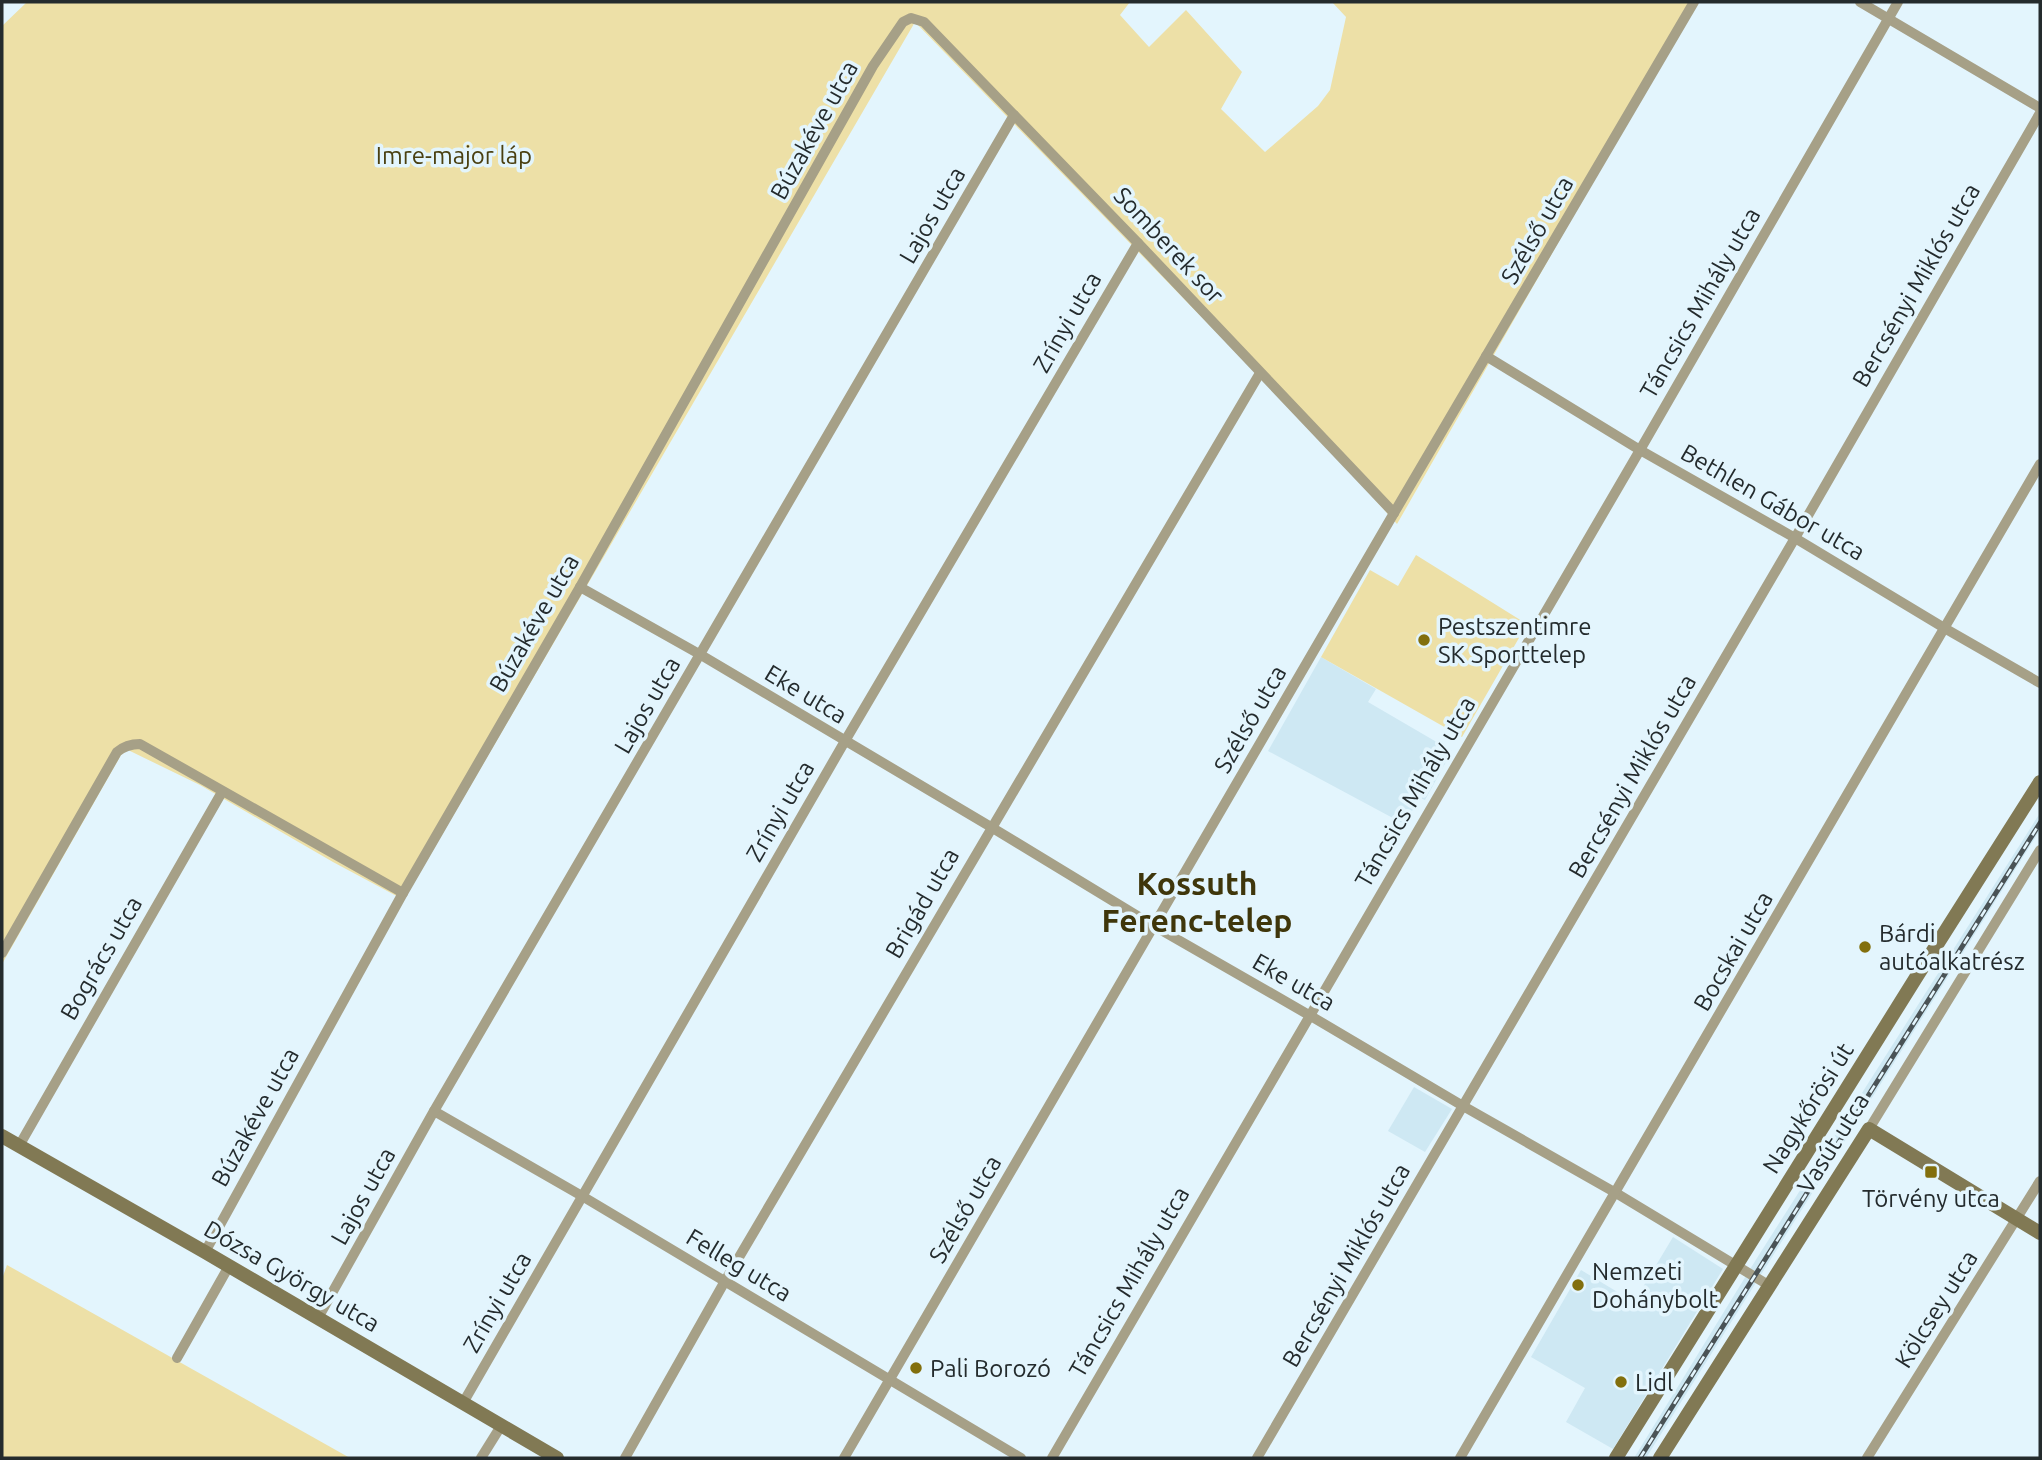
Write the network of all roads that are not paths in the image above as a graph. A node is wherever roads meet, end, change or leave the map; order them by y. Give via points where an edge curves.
1 (1694, 2) edge
2 (1860, 2) edge
3 (1898, 2) edge
4 (1888, 18) junction
5 (907, 20) joint
6 (2040, 111) edge
7 (1014, 115) junction
8 (1138, 243) junction
9 (1486, 356) junction
10 (1260, 373) junction
11 (1640, 450) junction
12 (2040, 464) edge
13 (1394, 513) junction
14 (1795, 538) junction
15 (580, 587) junction
16 (1946, 629) junction
17 (701, 655) junction
18 (2040, 683) edge
19 (845, 741) junction
20 (2040, 782) edge
21 (222, 792) junction
22 (991, 827) junction
23 (2040, 850) edge
24 (403, 893) junction
25 (1154, 926) junction
26 (2, 953) edge
27 (1309, 1015) junction
28 (1463, 1106) junction
29 (434, 1111) junction
30 (1869, 1129) junction
31 (2, 1136) edge
32 (19, 1146) junction
33 (2040, 1181) edge
34 (1616, 1193) junction
35 (582, 1196) junction
36 (2017, 1218) junction
37 (2040, 1233) edge
38 (205, 1252) junction
39 (229, 1266) junction
40 (1737, 1266) junction
41 (724, 1281) junction
42 (1770, 1286) junction
43 (318, 1318) junction
44 (177, 1358) dead end
45 (890, 1380) junction
46 (463, 1403) junction
47 (501, 1426) junction
48 (481, 1458) edge
49 (557, 1458) edge
50 (625, 1458) edge
51 (844, 1458) edge
52 (1021, 1458) edge
53 (1052, 1458) edge
54 (1257, 1458) edge
55 (1460, 1458) edge
56 (1616, 1458) edge
57 (1660, 1458) edge
58 (1867, 1458) edge

1 - 9 street, Szélső utca
2 - 4 street
3 - 4 street, Táncsics Mihály utca
4 - 6 street
4 - 11 street, Táncsics Mihály utca
5 - 7 street, Somberek sor via 924,22
5 - 15 street, Búzakéve utca via 873,66
6 - 14 street, Bercsényi Miklós utca
7 - 8 street, Somberek sor
7 - 17 street, Lajos utca
8 - 10 street, Somberek sor
8 - 19 street, Zrínyi utca
9 - 11 street, Bethlen Gábor utca
9 - 13 street, Szélső utca
10 - 13 street, Somberek sor
10 - 22 street, Brigád utca
11 - 14 street, Bethlen Gábor utca
11 - 27 street, Táncsics Mihály utca
12 - 16 street, Bocskai utca
13 - 25 street, Szélső utca
14 - 16 street, Bethlen Gábor utca
14 - 28 street, Bercsényi Miklós utca
15 - 17 street, Eke utca
15 - 24 street, Búzakéve utca
16 - 18 street, Bethlen Gábor utca
16 - 34 street, Bocskai utca
17 - 19 street, Eke utca
17 - 29 street, Lajos utca
19 - 22 street, Eke utca
19 - 35 street, Zrínyi utca
20 - 40 street, Nagykőrösi út
21 - 24 street
21 - 26 street via 141,744 117,752
21 - 32 street, Bogrács utca
22 - 25 street, Eke utca
22 - 41 street, Brigád utca
23 - 30 street, Vasút utca
24 - 38 street, Búzakéve utca
25 - 27 street, Eke utca
25 - 45 street, Szélső utca
27 - 28 street, Eke utca
27 - 53 street, Táncsics Mihály utca
28 - 34 street, Eke utca
28 - 54 street, Bercsényi Miklós utca
29 - 35 street, Felleg utca
29 - 43 street, Lajos utca
30 - 36 street
30 - 42 street, Vasút utca
31 - 32 street, Dózsa György utca
32 - 38 street, Dózsa György utca
33 - 36 street, Kölcsey utca
34 - 40 street, Eke utca
34 - 55 street, Bocskai utca
35 - 41 street, Felleg utca
35 - 46 street, Zrínyi utca
36 - 37 street
36 - 58 street, Kölcsey utca
38 - 39 street, Dózsa György utca
39 - 43 street, Dózsa György utca
39 - 44 street
40 - 42 street, Eke utca
40 - 56 street, Nagykőrösi út
41 - 45 street, Felleg utca
41 - 50 street, Brigád utca
42 - 57 street, Vasút utca
43 - 46 street, Dózsa György utca
45 - 51 street, Szélső utca
45 - 52 street, Felleg utca
46 - 47 street, Dózsa György utca
47 - 48 street
47 - 49 street, Dózsa György utca

